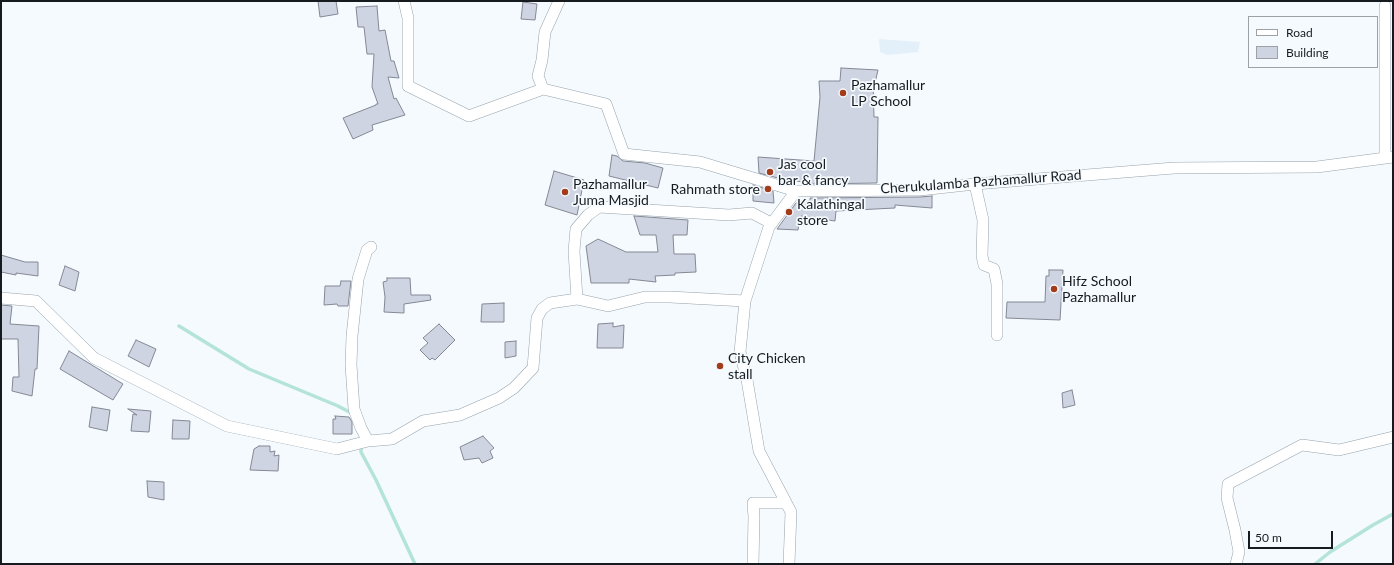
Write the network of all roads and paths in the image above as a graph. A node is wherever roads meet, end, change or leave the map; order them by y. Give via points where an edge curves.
1 (404, 1) edge
2 (559, 1) edge
3 (1385, 6) dead end
4 (543, 89) junction
5 (1389, 158) edge
6 (975, 184) junction
7 (796, 191) junction
8 (771, 223) junction
9 (371, 246) dead end
10 (1, 298) edge
11 (577, 298) junction
12 (746, 301) junction
13 (997, 335) dead end
14 (1393, 437) edge
15 (367, 441) junction
16 (786, 503) junction
17 (753, 564) edge
18 (789, 564) edge
19 (1236, 564) edge

1 - 4 street via 408,18 408,86 469,116
2 - 4 street via 545,32 538,76
3 - 5 street
4 - 7 street, Cherukulamba Pazhamallur Road via 606,104 624,154 700,162
5 - 6 street, Cherukulamba Pazhamallur Road via 1317,167 1174,168
6 - 7 street, Cherukulamba Pazhamallur Road via 920,190
6 - 13 street via 983,220 982,256 984,265 994,269 997,284
7 - 8 street
8 - 11 street via 752,213 729,215 599,207 576,229 574,251
8 - 12 street
9 - 15 street via 367,250 358,279 351,365 354,409
10 - 15 street via 36,301 94,358 227,426 337,449
11 - 12 street via 608,306 645,297
11 - 15 street via 550,303 542,309 537,318 533,368 514,388 499,398 460,415 423,421 392,439
12 - 16 street via 740,352 759,450
14 - 19 street via 1339,450 1302,445 1228,484 1227,498 1239,552
16 - 17 street via 753,503
16 - 18 street via 790,512

